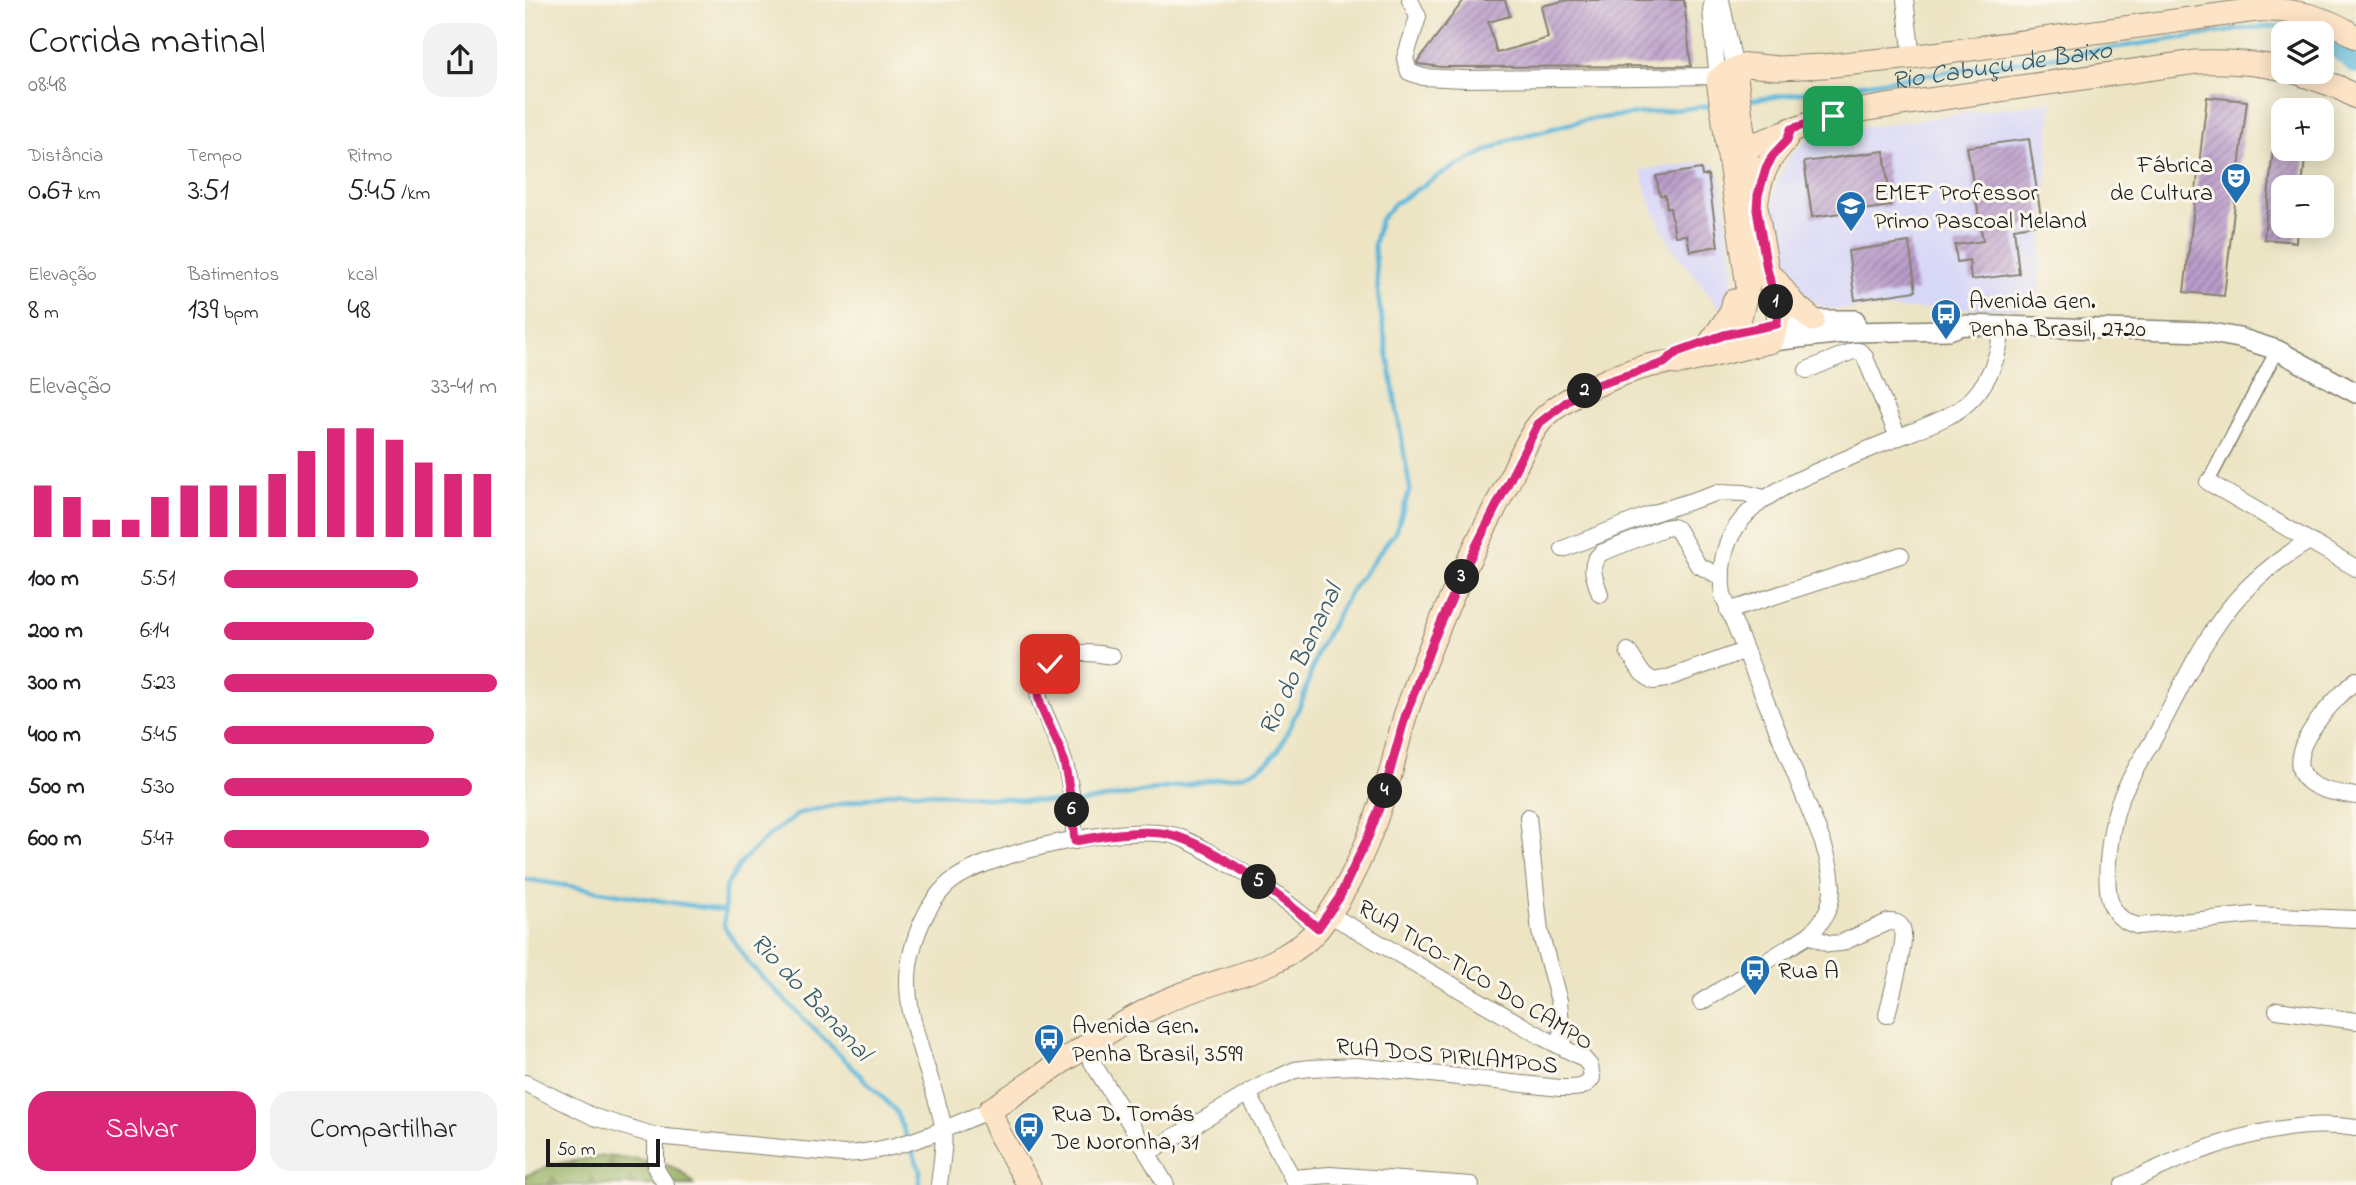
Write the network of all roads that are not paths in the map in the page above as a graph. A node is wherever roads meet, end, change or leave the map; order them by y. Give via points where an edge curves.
1 (1411, 0) edge
2 (1713, 0) edge
3 (1721, 0) edge
4 (1905, 0) edge
5 (2356, 37) edge
6 (1912, 57) junction
7 (2271, 67) edge
8 (1725, 78) junction
9 (2329, 84) edge
10 (2356, 97) edge
11 (1729, 116) junction
12 (1791, 129) junction
13 (1744, 141) junction
14 (1757, 210) junction
15 (1756, 268) junction
16 (1813, 320) junction
17 (1963, 325) junction
18 (2002, 326) junction
19 (1775, 333) junction
20 (1713, 340) junction
21 (1738, 340) junction
22 (2277, 350) junction
23 (1664, 363) junction
24 (1807, 370) dead end
25 (2356, 393) edge
26 (1898, 437) junction
27 (2209, 482) joint
28 (1763, 498) junction
29 (2309, 541) junction
30 (1563, 549) dead end
31 (1901, 555) dead end
32 (2356, 568) edge
33 (1721, 577) junction
34 (1600, 594) dead end
35 (1728, 611) junction
36 (1744, 650) junction
37 (1628, 651) dead end
38 (1112, 656) dead end
39 (2356, 680) edge
40 (2356, 796) edge
41 (1528, 817) dead end
42 (1074, 833) junction
43 (2356, 919) edge
44 (1324, 921) junction
45 (1809, 935) junction
46 (1701, 1002) dead end
47 (2277, 1010) dead end
48 (1887, 1015) dead end
49 (2356, 1021) edge
50 (1563, 1047) junction
51 (1083, 1049) junction
52 (1592, 1078) joint
53 (525, 1083) edge
54 (1248, 1093) junction
55 (990, 1110) junction
56 (2356, 1128) edge
57 (943, 1130) junction
58 (656, 1136) junction
59 (1147, 1153) junction
60 (1294, 1181) edge
61 (666, 1185) edge
62 (939, 1185) edge
63 (1029, 1185) edge
64 (1166, 1185) edge
65 (1471, 1185) edge
66 (2123, 1185) edge

1 - 8 street via 1418,17 1405,58 1409,72 1423,77
2 - 8 street
3 - 8 street
4 - 6 street
5 - 6 main road via 2311,17 2268,9
6 - 8 main road via 1824,66 1747,65
7 - 12 main road via 2196,62 1880,107
8 - 11 main road
9 - 10 main road
11 - 13 main road via 1733,135
11 - 15 main road
12 - 13 main road via 1755,144
12 - 14 main road via 1766,168
13 - 14 main road
14 - 15 main road
15 - 16 main road
15 - 19 main road via 1778,308
15 - 20 main road
15 - 21 main road
16 - 17 street via 1950,320
16 - 19 street
17 - 18 street
17 - 19 street via 1949,330
18 - 22 street via 2206,332
18 - 26 street via 1994,363 1977,394 1946,418
19 - 21 main road
20 - 21 main road
20 - 23 main road via 1677,352
21 - 23 main road via 1680,363
22 - 25 street
22 - 27 street
23 - 44 main road via 1591,387 1538,424 1433,641 1369,835
24 - 26 street via 1859,351
26 - 28 street
27 - 29 street
28 - 30 street via 1719,492
28 - 33 street via 1730,537
29 - 32 street
29 - 43 street via 2282,557 2233,604 2189,671 2119,802 2108,883 2113,909 2138,926 2254,915
31 - 35 street
33 - 34 street via 1698,565 1677,529 1664,528 1594,560
33 - 35 street
35 - 36 street
36 - 37 street via 1653,681
36 - 45 street via 1829,862 1828,911
38 - 42 street via 1077,653 1063,657 1050,664 1038,687 1068,778
39 - 40 street via 2316,724 2301,746 2298,760 2300,772 2315,786
41 - 50 street via 1540,932 1559,1001
42 - 44 street, RUA TICO-TICO DO CAMPO via 1143,832 1182,838
42 - 57 street, RUA TICO-TICO DO CAMPO via 964,873 935,898 925,919 909,967 909,990
44 - 50 street, RUA TICO-TICO DO CAMPO
44 - 51 main road via 1307,940 1272,962 1163,1003
45 - 46 street
45 - 48 street via 1829,944 1841,943 1888,922 1900,925 1903,942
47 - 49 street
50 - 52 street, RUA TICO-TICO DO CAMPO via 1583,1058
51 - 55 main road
51 - 59 street
52 - 54 street, RUA DOS PIRILAMPOS via 1578,1088 1560,1088 1439,1073 1328,1066 1295,1070
53 - 58 street via 594,1117
54 - 59 street, RUA DOS PIRILAMPOS
54 - 60 street
55 - 57 street
55 - 63 main road
56 - 66 street via 2290,1128 2250,1137 2169,1163
57 - 58 street via 923,1140 844,1154
57 - 62 street, RUA TICO-TICO DO CAMPO
58 - 61 street via 656,1169
59 - 64 street
60 - 65 street via 1330,1175

